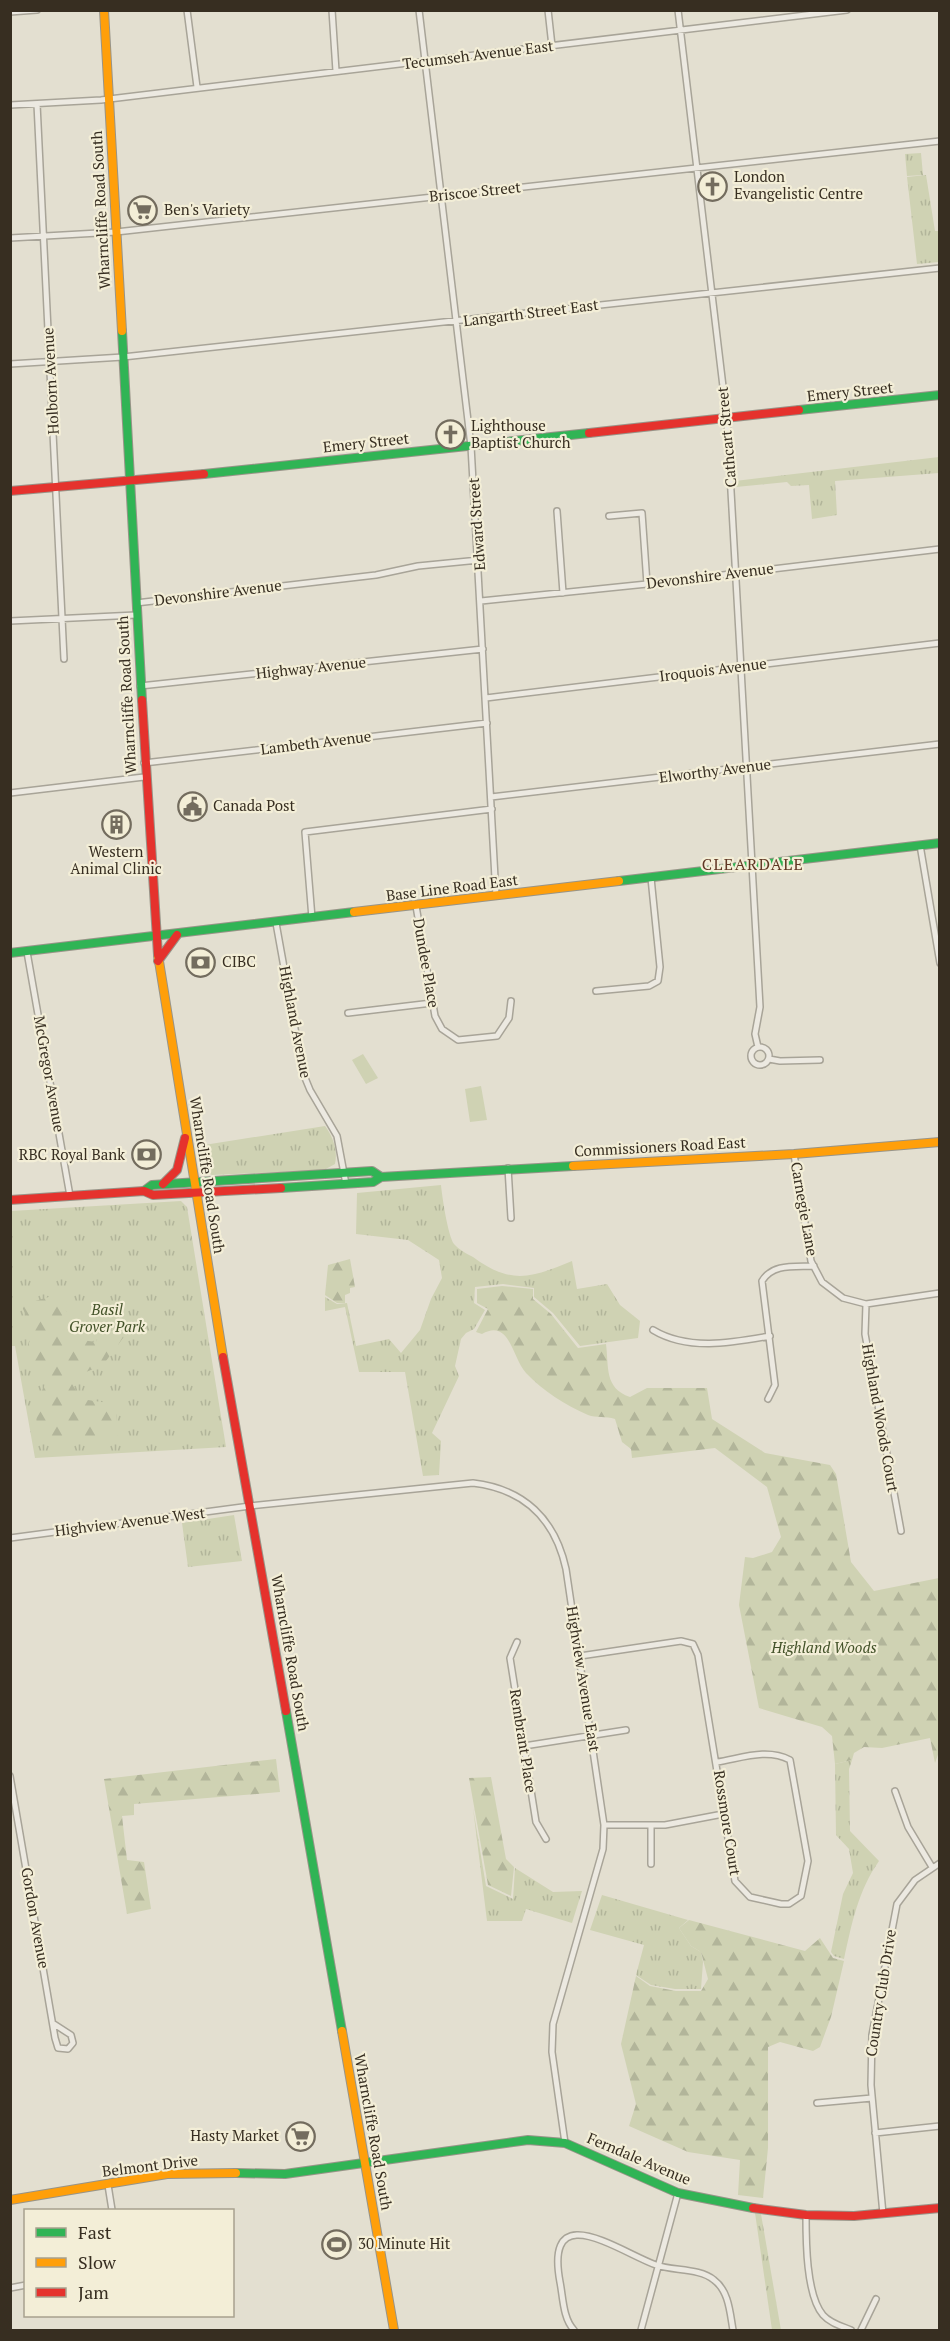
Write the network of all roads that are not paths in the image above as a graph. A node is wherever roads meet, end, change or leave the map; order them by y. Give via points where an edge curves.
1 (37, 10) edge
2 (104, 10) edge
3 (187, 10) edge
4 (332, 10) edge
5 (419, 10) edge
6 (548, 10) edge
7 (678, 10) edge
8 (846, 10) edge
9 (10, 12) edge
10 (681, 30) junction
11 (552, 46) junction
12 (425, 61) junction
13 (336, 71) junction
14 (197, 87) junction
15 (109, 98) junction
16 (37, 104) junction
17 (10, 105) edge
18 (939, 141) edge
19 (697, 169) junction
20 (441, 196) junction
21 (116, 232) junction
22 (43, 236) junction
23 (10, 238) edge
24 (939, 268) edge
25 (711, 292) junction
26 (456, 322) junction
27 (123, 357) junction
28 (49, 362) junction
29 (10, 364) edge
30 (939, 395) edge
31 (727, 420) junction
32 (471, 446) junction
33 (129, 482) junction
34 (56, 488) junction
35 (10, 491) edge
36 (557, 510) dead end
37 (609, 516) dead end
38 (939, 549) edge
39 (479, 560) junction
40 (737, 573) junction
41 (647, 584) junction
42 (562, 593) junction
43 (481, 601) junction
44 (136, 603) junction
45 (136, 615) junction
46 (62, 619) junction
47 (10, 621) edge
48 (939, 643) edge
49 (483, 650) junction
50 (64, 659) dead end
51 (743, 666) junction
52 (140, 686) junction
53 (486, 698) junction
54 (488, 723) junction
55 (939, 744) edge
56 (144, 763) junction
57 (748, 767) junction
58 (144, 777) junction
59 (10, 793) edge
60 (491, 797) junction
61 (492, 809) junction
62 (939, 843) edge
63 (920, 846) junction
64 (752, 866) junction
65 (651, 878) junction
66 (496, 896) junction
67 (416, 906) junction
68 (312, 918) junction
69 (276, 923) junction
70 (177, 935) junction
71 (155, 937) junction
72 (27, 952) junction
73 (10, 953) edge
74 (158, 961) junction
75 (939, 963) edge
76 (596, 992) dead end
77 (511, 1001) dead end
78 (432, 1003) junction
79 (348, 1013) dead end
80 (758, 1047) junction
81 (769, 1059) junction
82 (820, 1059) dead end
83 (186, 1131) junction
84 (939, 1142) edge
85 (794, 1154) junction
86 (508, 1168) junction
87 (345, 1173) junction
88 (381, 1177) junction
89 (194, 1182) junction
90 (346, 1184) junction
91 (162, 1185) junction
92 (144, 1191) junction
93 (196, 1194) junction
94 (70, 1196) junction
95 (10, 1200) edge
96 (511, 1218) dead end
97 (814, 1266) junction
98 (939, 1293) edge
99 (866, 1304) junction
100 (653, 1330) dead end
101 (770, 1336) junction
102 (768, 1399) dead end
103 (250, 1506) junction
104 (901, 1531) dead end
105 (10, 1538) edge
106 (518, 1642) dead end
107 (580, 1656) junction
108 (626, 1730) dead end
109 (592, 1735) junction
110 (524, 1746) junction
111 (717, 1762) junction
112 (10, 1776) edge
113 (895, 1791) dead end
114 (723, 1814) junction
115 (651, 1825) junction
116 (604, 1826) junction
117 (546, 1839) dead end
118 (939, 1863) edge
119 (651, 1864) dead end
120 (932, 1867) junction
121 (54, 2024) junction
122 (872, 2097) junction
123 (817, 2103) dead end
124 (939, 2126) edge
125 (875, 2133) junction
126 (565, 2143) junction
127 (365, 2162) junction
128 (108, 2185) junction
129 (678, 2193) junction
130 (10, 2200) edge
131 (939, 2208) edge
132 (112, 2209) edge
133 (883, 2214) junction
134 (806, 2215) junction
135 (658, 2266) junction
136 (876, 2299) dead end
137 (394, 2331) edge
138 (574, 2331) edge
139 (640, 2331) edge
140 (733, 2331) edge
141 (851, 2331) edge
142 (861, 2331) edge

1 - 9 street
2 - 15 main road, Wharncliffe Road South
3 - 14 street
4 - 13 street
5 - 12 street, Edward Street
6 - 11 street
7 - 10 street, Cathcart Street
8 - 10 street, Tecumseh Avenue East
10 - 11 street, Tecumseh Avenue East
10 - 19 street, Cathcart Street
11 - 12 street, Tecumseh Avenue East
12 - 13 street, Tecumseh Avenue East
12 - 20 street, Edward Street
13 - 14 street, Tecumseh Avenue East
14 - 15 street, Tecumseh Avenue East
15 - 16 street, Tecumseh Avenue East
15 - 21 main road, Wharncliffe Road South
16 - 17 street, Tecumseh Avenue East
16 - 22 street, Holborn Avenue
18 - 19 street, Briscoe Street
19 - 20 street, Briscoe Street
19 - 25 street, Cathcart Street
20 - 21 street, Briscoe Street
20 - 26 street, Edward Street
21 - 22 street, Briscoe Street
21 - 27 main road, Wharncliffe Road South
22 - 23 street, Briscoe Street
22 - 28 street, Holborn Avenue
24 - 25 street, Langarth Street East
25 - 26 street, Langarth Street East
25 - 31 street, Cathcart Street
26 - 27 street, Langarth Street East
26 - 32 street, Edward Street
27 - 28 street, Langarth Street East
27 - 33 main road, Wharncliffe Road South
28 - 29 street, Langarth Street East
28 - 34 street, Holborn Avenue
30 - 31 main road, Emery Street
31 - 32 main road, Emery Street
31 - 40 street, Cathcart Street
32 - 33 main road, Emery Street
32 - 39 street, Edward Street
33 - 34 main road, Emery Street
33 - 44 main road, Wharncliffe Road South
34 - 35 main road, Emery Street
34 - 46 street, Holborn Avenue
36 - 42 street
37 - 41 street via 642,513
38 - 40 street, Devonshire Avenue
39 - 43 street, Edward Street
39 - 44 street, Devonshire Avenue
40 - 41 street, Devonshire Avenue
40 - 51 street, Cathcart Street
41 - 42 street, Devonshire Avenue
42 - 43 street, Devonshire Avenue
43 - 49 street, Edward Street
44 - 45 main road, Wharncliffe Road South
45 - 46 street
45 - 52 main road, Wharncliffe Road South
46 - 47 street
46 - 50 street, Holborn Avenue
48 - 51 street, Iroquois Avenue
49 - 52 street, Highway Avenue
49 - 53 street, Edward Street
51 - 53 street, Iroquois Avenue
51 - 57 street, Cathcart Street
52 - 56 main road, Wharncliffe Road South
53 - 54 street, Edward Street
54 - 56 street, Lambeth Avenue
54 - 60 street, Edward Street
55 - 57 street, Elworthy Avenue
56 - 58 main road, Wharncliffe Road South
57 - 60 street, Elworthy Avenue
57 - 64 street, Cathcart Street
58 - 59 street
58 - 71 main road, Wharncliffe Road South
60 - 61 street, Edward Street
61 - 66 street, Edward Street
61 - 68 street via 305,832
62 - 63 main road, Base Line Road East
63 - 64 main road, Base Line Road East
63 - 75 street
64 - 65 main road, Base Line Road East
64 - 80 street via 760,1007 755,1034
65 - 66 main road, Base Line Road East
65 - 76 street via 658,981 650,986
66 - 67 main road, Base Line Road East
67 - 68 main road, Base Line Road East
67 - 78 street, Dundee Place
68 - 69 main road, Base Line Road East
69 - 70 main road, Base Line Road East
69 - 87 street, Highland Avenue via 303,1072 338,1136
70 - 71 main road, Base Line Road East
70 - 74 main road
71 - 72 main road, Base Line Road East
71 - 74 main road, Wharncliffe Road South
72 - 73 main road, Base Line Road East
72 - 94 street, McGregor Avenue
74 - 83 main road, Wharncliffe Road South
77 - 78 street, Dundee Place via 509,1018 497,1036 458,1040 442,1029
78 - 79 street
80 - 81 street via 767,1050
80 - 81 street via 751,1053 753,1062 762,1065
81 - 82 street
83 - 89 main road, Wharncliffe Road South
83 - 91 main road via 180,1166
84 - 85 main road, Commissioners Road East
85 - 86 main road, Commissioners Road East
85 - 97 street, Carnegie Lane
86 - 88 main road, Commissioners Road East
86 - 96 street
87 - 88 main road, Commissioners Road East via 372,1171
87 - 89 main road, Commissioners Road East
87 - 90 street, Highland Avenue
88 - 90 main road, Commissioners Road East via 373,1182
89 - 91 main road, Commissioners Road East
89 - 93 main road, Wharncliffe Road South
90 - 93 main road, Commissioners Road East
91 - 92 main road, Commissioners Road East via 152,1185
92 - 93 main road, Commissioners Road East via 153,1195
92 - 94 main road
93 - 103 main road, Wharncliffe Road South
94 - 95 main road
97 - 99 street, Carnegie Lane via 822,1282 834,1293
97 - 101 street via 767,1272 762,1281
98 - 99 street, Carnegie Lane
99 - 104 street, Highland Woods Court via 865,1334
100 - 101 street via 669,1340 697,1343 739,1342
101 - 102 street via 775,1385
103 - 105 street, Highview Avenue West
103 - 107 street, Highview Avenue East via 473,1483 512,1492 538,1511 556,1537 566,1569
103 - 127 main road, Wharncliffe Road South
106 - 110 street, Rembrant Place via 510,1658
107 - 109 street, Highview Avenue East
107 - 111 street, Rossmore Court via 681,1641 693,1644
108 - 109 street
109 - 110 street
109 - 116 street, Highview Avenue East
110 - 117 street, Rembrant Place via 536,1822
111 - 114 street, Rossmore Court
111 - 114 street, Rossmore Court via 766,1753 790,1760 808,1861 801,1896 789,1904 772,1903 750,1898 743,1892 733,1875
112 - 121 street, Gordon Avenue
113 - 120 street via 908,1827
114 - 115 street
115 - 116 street
115 - 119 street
116 - 126 street, Highview Avenue East via 603,1849 553,2024 552,2052
118 - 120 street, Country Club Drive
120 - 122 street, Country Club Drive via 907,1888 897,1904 872,2035
121 - 121 street, Gordon Avenue via 58,2048 68,2049 73,2043 71,2035
122 - 123 street
122 - 125 street, Country Club Drive
124 - 125 street
125 - 133 street, Country Club Drive
126 - 127 main road, Ferndale Avenue via 528,2140
126 - 129 main road, Ferndale Avenue
127 - 128 main road, Belmont Drive via 285,2174 190,2172
127 - 137 main road, Wharncliffe Road South
128 - 130 main road, Belmont Drive
128 - 132 street
129 - 134 main road, Ferndale Avenue via 723,2204
129 - 135 street
131 - 133 main road, Ferndale Avenue
133 - 134 main road, Ferndale Avenue
134 - 141 street via 815,2301 833,2323
135 - 138 street via 593,2236 581,2233 568,2238 556,2259
135 - 139 street
135 - 140 street via 714,2280 727,2296
136 - 142 street

